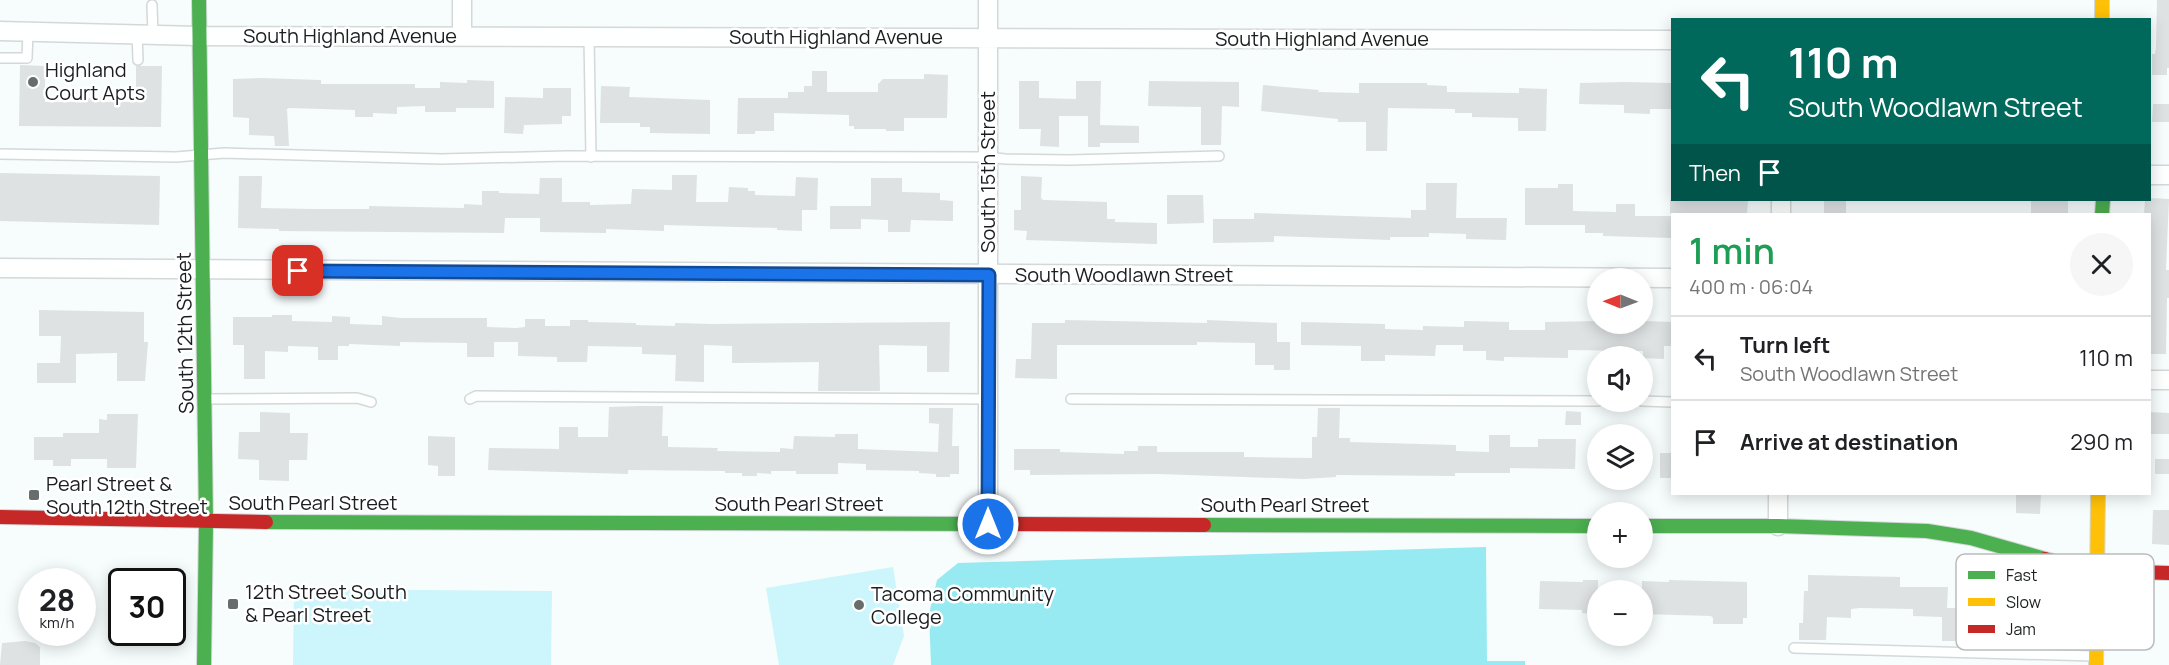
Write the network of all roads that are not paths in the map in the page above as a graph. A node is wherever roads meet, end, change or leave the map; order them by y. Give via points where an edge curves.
1 (199, 0) edge
2 (462, 0) edge
3 (988, 0) edge
4 (2102, 0) edge
5 (152, 5) dead end
6 (2102, 18) edge
7 (0, 31) edge
8 (28, 32) junction
9 (145, 34) junction
10 (198, 36) junction
11 (462, 36) junction
12 (589, 37) junction
13 (988, 38) junction
14 (1671, 40) edge
15 (0, 58) edge
16 (138, 60) dead end
17 (0, 154) edge
18 (201, 155) junction
19 (1219, 156) dead end
20 (591, 157) junction
21 (987, 157) junction
22 (2151, 175) edge
23 (2169, 175) edge
24 (0, 268) edge
25 (204, 271) junction
26 (989, 275) junction
27 (1671, 278) edge
28 (2151, 380) edge
29 (2169, 380) edge
30 (205, 399) junction
31 (471, 399) dead end
32 (988, 399) junction
33 (1071, 399) dead end
34 (1587, 401) edge
35 (1653, 401) edge
36 (371, 402) dead end
37 (1671, 402) edge
38 (1778, 495) edge
39 (2098, 495) edge
40 (0, 517) edge
41 (206, 522) junction
42 (988, 524) junction
43 (1587, 526) edge
44 (1653, 526) edge
45 (1778, 526) junction
46 (2024, 554) edge
47 (2096, 554) edge
48 (2154, 573) edge
49 (2169, 573) edge
50 (1794, 648) dead end
51 (2096, 660) edge
52 (204, 665) edge

1 - 10 street, South 12th Street
2 - 11 street
3 - 13 street, South 15th Street
4 - 6 street
5 - 9 lane
7 - 8 street, South Highland Avenue
8 - 9 street, South Highland Avenue
8 - 15 lane via 27,58
9 - 10 street, South Highland Avenue
9 - 16 lane
10 - 11 street, South Highland Avenue
10 - 18 street, South 12th Street
11 - 12 street, South Highland Avenue
12 - 13 street, South Highland Avenue
12 - 20 lane
13 - 14 street, South Highland Avenue
13 - 21 street, South 15th Street
17 - 18 lane
18 - 20 lane
18 - 25 street, South 12th Street
19 - 21 lane via 1070,160
20 - 21 lane
21 - 26 street, South 15th Street
22 - 23 street
24 - 25 street, South Woodlawn Street
25 - 26 street, South Woodlawn Street
25 - 30 street, South 12th Street
26 - 27 street, South Woodlawn Street
26 - 32 street, South 15th Street
28 - 29 street
30 - 36 lane via 357,398
30 - 41 street, South 12th Street
31 - 32 lane
32 - 42 street, South 15th Street
33 - 34 lane
35 - 37 lane
38 - 45 street
39 - 47 street
40 - 41 street, South Pearl Street
41 - 42 street, South Pearl Street
41 - 52 street, South 12th Street
42 - 43 street, South Pearl Street
44 - 45 street
45 - 46 street via 1950,533
48 - 49 street
50 - 51 lane

